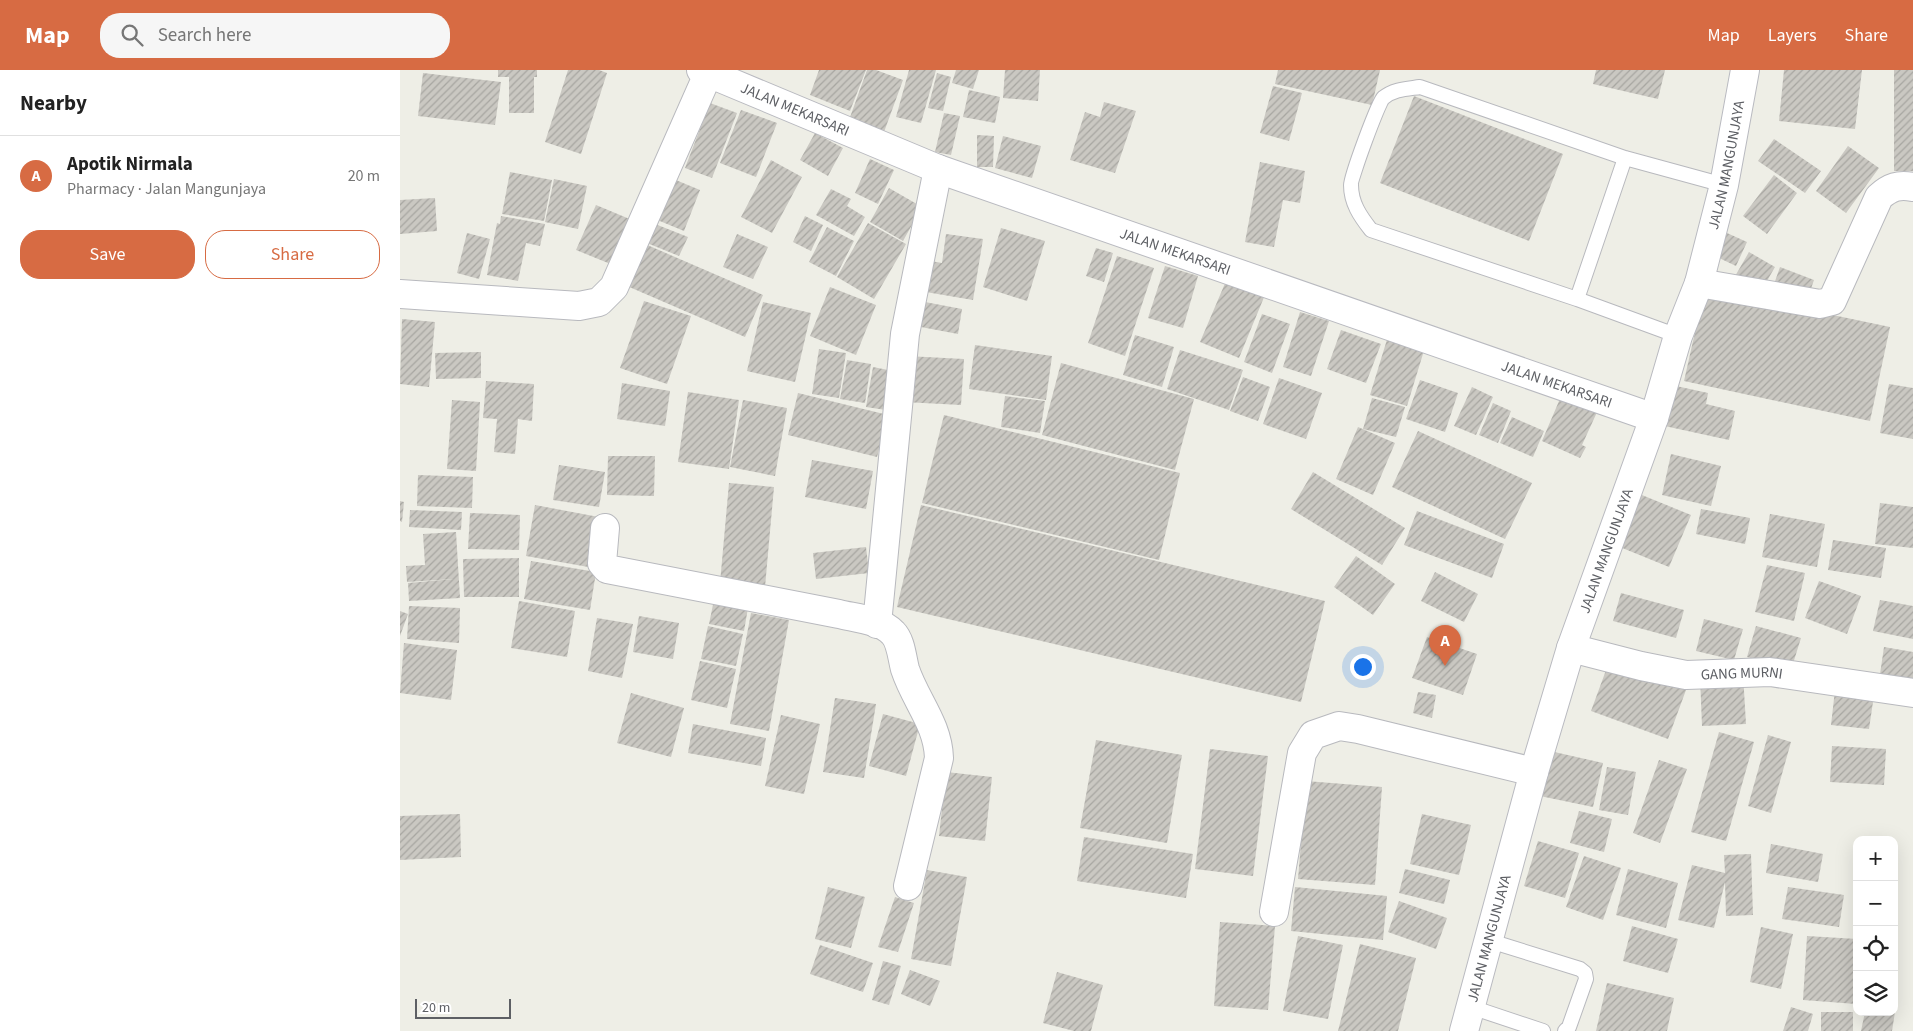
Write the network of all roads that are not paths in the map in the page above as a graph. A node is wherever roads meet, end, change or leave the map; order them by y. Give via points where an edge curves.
1 (1745, 70) edge
2 (705, 72) edge
3 (1625, 158) junction
4 (938, 170) junction
5 (1724, 185) junction
6 (1913, 187) edge
7 (1699, 284) junction
8 (400, 294) edge
9 (1577, 300) junction
10 (1678, 336) junction
11 (1654, 418) junction
12 (604, 528) dead end
13 (876, 624) junction
14 (1572, 648) junction
15 (1913, 693) edge
16 (1534, 772) junction
17 (908, 886) dead end
18 (1274, 912) dead end
19 (1490, 941) junction
20 (1468, 1019) edge
21 (1543, 1031) edge
22 (1565, 1031) edge

1 - 5 street, JALAN MANGUNJAYA
2 - 4 street, JALAN MEKARSARI
2 - 8 street via 614,287 599,302 578,306
3 - 5 lane
3 - 9 lane
3 - 9 lane via 1420,87 1397,90 1382,99 1350,183 1358,214 1371,230
4 - 11 street, JALAN MEKARSARI
4 - 13 street via 905,334
5 - 7 street, JALAN MANGUNJAYA
6 - 7 street via 1888,188 1879,197 1832,301 1820,304
7 - 10 street, JALAN MANGUNJAYA
9 - 10 lane
10 - 11 street, JALAN MANGUNJAYA
11 - 14 street, JALAN MANGUNJAYA
12 - 13 street via 602,563 607,569
13 - 17 street via 894,632 909,682 932,726 939,748
14 - 15 street, GANG MURNI via 1686,675 1770,672
14 - 16 street, JALAN MANGUNJAYA
16 - 18 street via 1358,729 1339,726 1313,735 1302,753
16 - 19 street, JALAN MANGUNJAYA
19 - 20 street, JALAN MANGUNJAYA
19 - 22 lane via 1585,973 1586,979 1569,1028
20 - 21 lane

